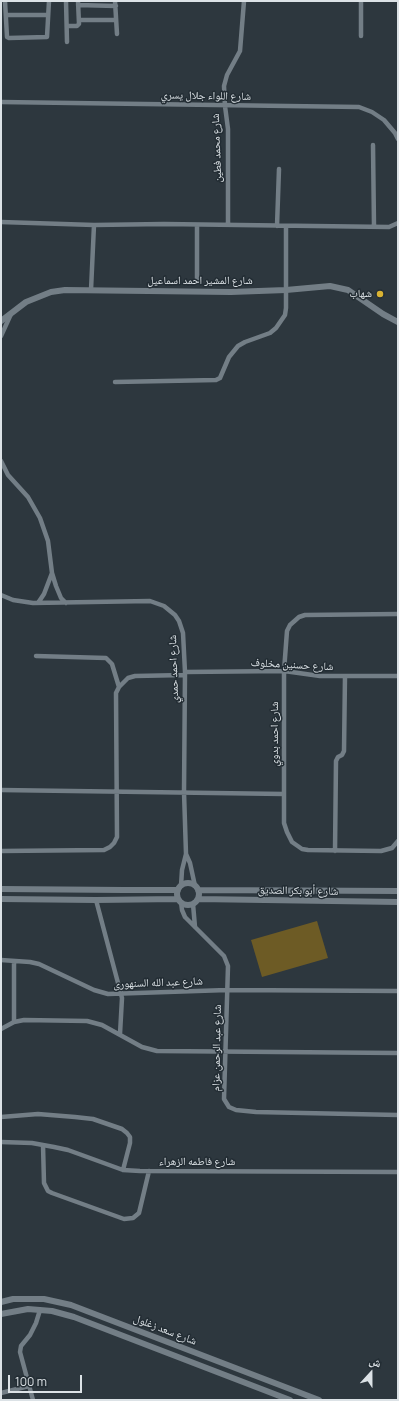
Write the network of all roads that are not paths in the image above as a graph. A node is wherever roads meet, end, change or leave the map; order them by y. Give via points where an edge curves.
1 (5, 1) edge
2 (48, 1) edge
3 (66, 1) edge
4 (244, 1) edge
5 (361, 1) edge
6 (78, 3) edge
7 (116, 3) edge
8 (6, 15) junction
9 (48, 15) junction
10 (79, 20) junction
11 (116, 20) junction
12 (67, 26) junction
13 (117, 34) dead end
14 (361, 36) dead end
15 (67, 42) dead end
16 (1, 102) edge
17 (225, 106) junction
18 (398, 139) edge
19 (373, 145) dead end
20 (279, 169) dead end
21 (1, 222) edge
22 (398, 223) edge
23 (94, 225) junction
24 (197, 225) junction
25 (228, 226) junction
26 (277, 226) junction
27 (286, 226) junction
28 (374, 227) junction
29 (197, 280) dead end
30 (91, 290) junction
31 (286, 290) junction
32 (12, 314) junction
33 (1, 321) edge
34 (398, 322) edge
35 (1, 336) edge
36 (115, 382) dead end
37 (1, 461) edge
38 (52, 573) junction
39 (1, 595) edge
40 (38, 603) junction
41 (66, 603) junction
42 (398, 614) edge
43 (36, 656) dead end
44 (284, 671) junction
45 (185, 674) junction
46 (345, 676) junction
47 (398, 676) edge
48 (119, 687) junction
49 (1, 790) edge
50 (116, 791) junction
51 (184, 792) junction
52 (284, 794) junction
53 (398, 841) edge
54 (1, 851) edge
55 (335, 851) junction
56 (186, 854) junction
57 (180, 888) junction
58 (196, 888) junction
59 (1, 889) edge
60 (398, 891) edge
61 (1, 899) edge
62 (96, 900) junction
63 (180, 901) junction
64 (195, 901) junction
65 (398, 902) edge
66 (195, 928) junction
67 (1, 960) edge
68 (14, 961) junction
69 (227, 990) junction
70 (398, 991) edge
71 (121, 994) junction
72 (14, 1022) junction
73 (1, 1029) edge
74 (120, 1034) junction
75 (225, 1051) junction
76 (398, 1053) edge
77 (398, 1115) edge
78 (1, 1117) edge
79 (1, 1142) edge
80 (43, 1145) junction
81 (122, 1170) junction
82 (149, 1171) junction
83 (398, 1172) edge
84 (1, 1302) edge
85 (40, 1310) junction
86 (1, 1314) edge
87 (29, 1386) junction
88 (1, 1394) edge
89 (33, 1400) edge
90 (290, 1400) edge
91 (319, 1400) edge

1 - 8 street
2 - 9 street
3 - 12 street
4 - 17 street, شارع محمد فطين via 241,45 225,80
5 - 14 street
6 - 7 street
6 - 10 street
7 - 11 street
8 - 9 street
8 - 9 street via 7,37 10,38 47,37
10 - 11 street
10 - 12 street via 77,26
11 - 13 street
12 - 15 street
16 - 17 street, شارع اللواء جلال يسري
17 - 18 street, شارع اللواء جلال يسري via 359,107 384,120
17 - 25 street, شارع محمد فطين via 228,129
19 - 28 street
20 - 26 street
21 - 23 street
22 - 28 street via 389,227
23 - 24 street
23 - 30 street
24 - 25 street
24 - 29 street
25 - 26 street
26 - 27 street
27 - 28 street
27 - 31 street
30 - 31 street, شارع المشير احمد اسماعيل
30 - 32 street, شارع المشير احمد اسماعيل via 51,292 26,302
31 - 34 street, شارع المشير احمد اسماعيل via 340,287
31 - 36 street via 285,315 281,322 270,333 238,346 218,379
32 - 33 street, شارع المشير احمد اسماعيل
32 - 35 street
37 - 38 street via 8,475 28,497 40,518 48,541
38 - 40 street
38 - 41 street via 58,592
39 - 40 street, شارع احمد حمدي via 23,602
40 - 41 street, شارع احمد حمدي
41 - 45 street, شارع احمد حمدي via 150,602 164,606 175,615 183,633
42 - 44 street, شارع احمد بدوي via 299,617 287,630
43 - 48 street via 106,658 112,664
44 - 45 street, شارع حسنين مخلوف
44 - 46 street, شارع حسنين مخلوف
44 - 52 street, شارع احمد بدوي
45 - 48 street, شارع حسنين مخلوف via 135,676 128,678
45 - 51 street, شارع احمد حمدي
46 - 47 street, شارع حسنين مخلوف
46 - 55 street via 344,751 336,761
48 - 50 street via 116,693
49 - 50 street
50 - 51 street
50 - 54 street via 117,837 110,847 104,850
51 - 52 street
51 - 56 street, شارع احمد حمدي
52 - 55 street, شارع احمد بدوي via 284,823 292,842 302,849
53 - 55 street, شارع احمد بدوي via 392,848 380,851
56 - 57 street, شارع احمد حمدي
56 - 58 street, شارع احمد حمدي
57 - 58 street via 189,884
57 - 59 street
57 - 63 street via 177,894
58 - 60 street, شارع أبو بكر الصديق
58 - 64 street via 199,894
61 - 62 street
62 - 63 street
62 - 71 street
63 - 64 street via 187,905
63 - 66 street, شارع عبد الرحمن عزام via 182,910
64 - 65 street, شارع أبو بكر الصديق
64 - 66 street
66 - 69 street, شارع عبد الرحمن عزام via 224,956 228,966
67 - 68 street, شارع عبد الله السنهورى
68 - 71 street, شارع عبد الله السنهورى via 40,964 101,993
68 - 72 street
69 - 70 street, شارع عبد الله السنهورى
69 - 71 street, شارع عبد الله السنهورى
69 - 75 street, شارع عبد الرحمن عزام
71 - 74 street
72 - 73 street
72 - 74 street via 88,1021
74 - 75 street via 152,1050
75 - 76 street
75 - 77 street, شارع عبد الرحمن عزام via 224,1099 229,1107 236,1110
78 - 81 street via 38,1114 64,1116 93,1119 122,1129 130,1137
79 - 80 street, شارع فاطمه الزهراء
80 - 81 street, شارع فاطمه الزهراء via 68,1150
80 - 82 street via 44,1183 48,1191 124,1218 133,1218 139,1213
81 - 82 street, شارع فاطمه الزهراء
82 - 83 street, شارع فاطمه الزهراء
84 - 91 street, شارع سعد زغلول via 34,1298 71,1306
85 - 86 street, شارع سعد زغلول
85 - 87 street via 20,1352
85 - 90 street, شارع سعد زغلول via 74,1317
87 - 88 street
87 - 89 street

